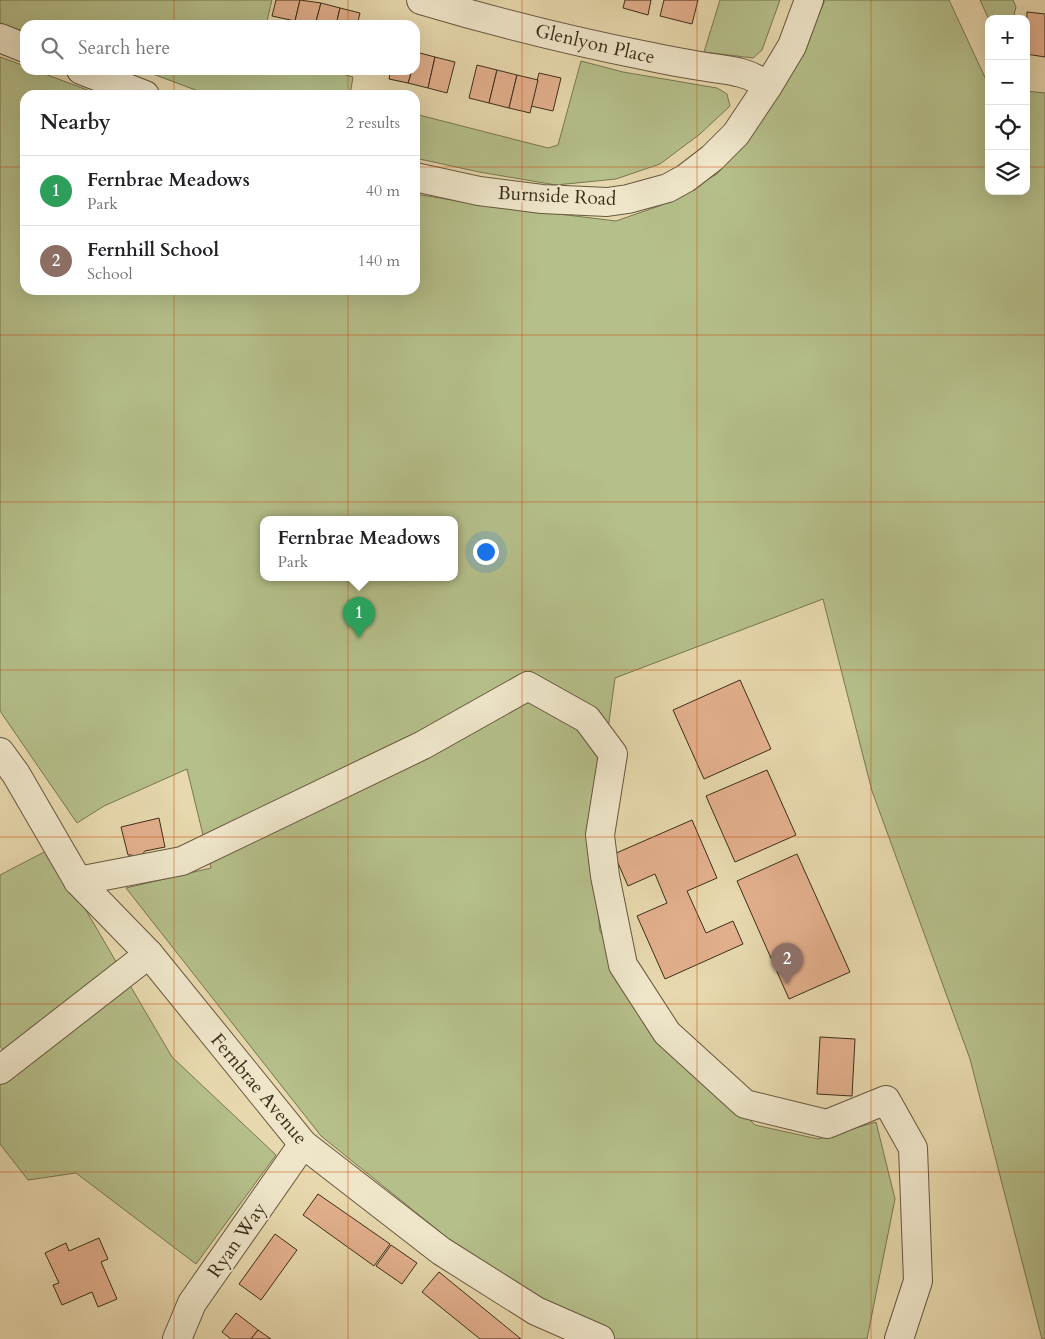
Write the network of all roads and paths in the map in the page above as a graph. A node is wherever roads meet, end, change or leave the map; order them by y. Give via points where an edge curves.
1 (421, 0) edge
2 (809, 0) edge
3 (0, 38) edge
4 (20, 46) edge
5 (94, 75) edge
6 (768, 86) junction
7 (132, 90) edge
8 (420, 177) edge
9 (0, 752) edge
10 (78, 881) junction
11 (149, 954) junction
12 (0, 1070) edge
13 (303, 1144) junction
14 (177, 1339) edge
15 (600, 1339) edge
16 (899, 1339) edge

1 - 6 street, Glenlyon Place via 555,36 665,60 737,71 754,76
2 - 6 street, Burnside Road via 792,46
3 - 4 street
5 - 7 street
6 - 8 street, Burnside Road via 736,134 712,158 668,188 635,197 607,202 542,199 479,191
9 - 10 street, Fernbrae Avenue
10 - 11 street, Fernbrae Avenue
10 - 16 street via 182,861 423,745 528,686 545,695 587,719 613,754 600,835 605,876 623,965 667,1033 745,1104 827,1124 886,1100 913,1148 918,1282
11 - 12 street
11 - 13 street, Fernbrae Avenue
13 - 14 street, Ryan Way via 192,1303
13 - 15 street, Fernbrae Avenue via 441,1251 536,1311

